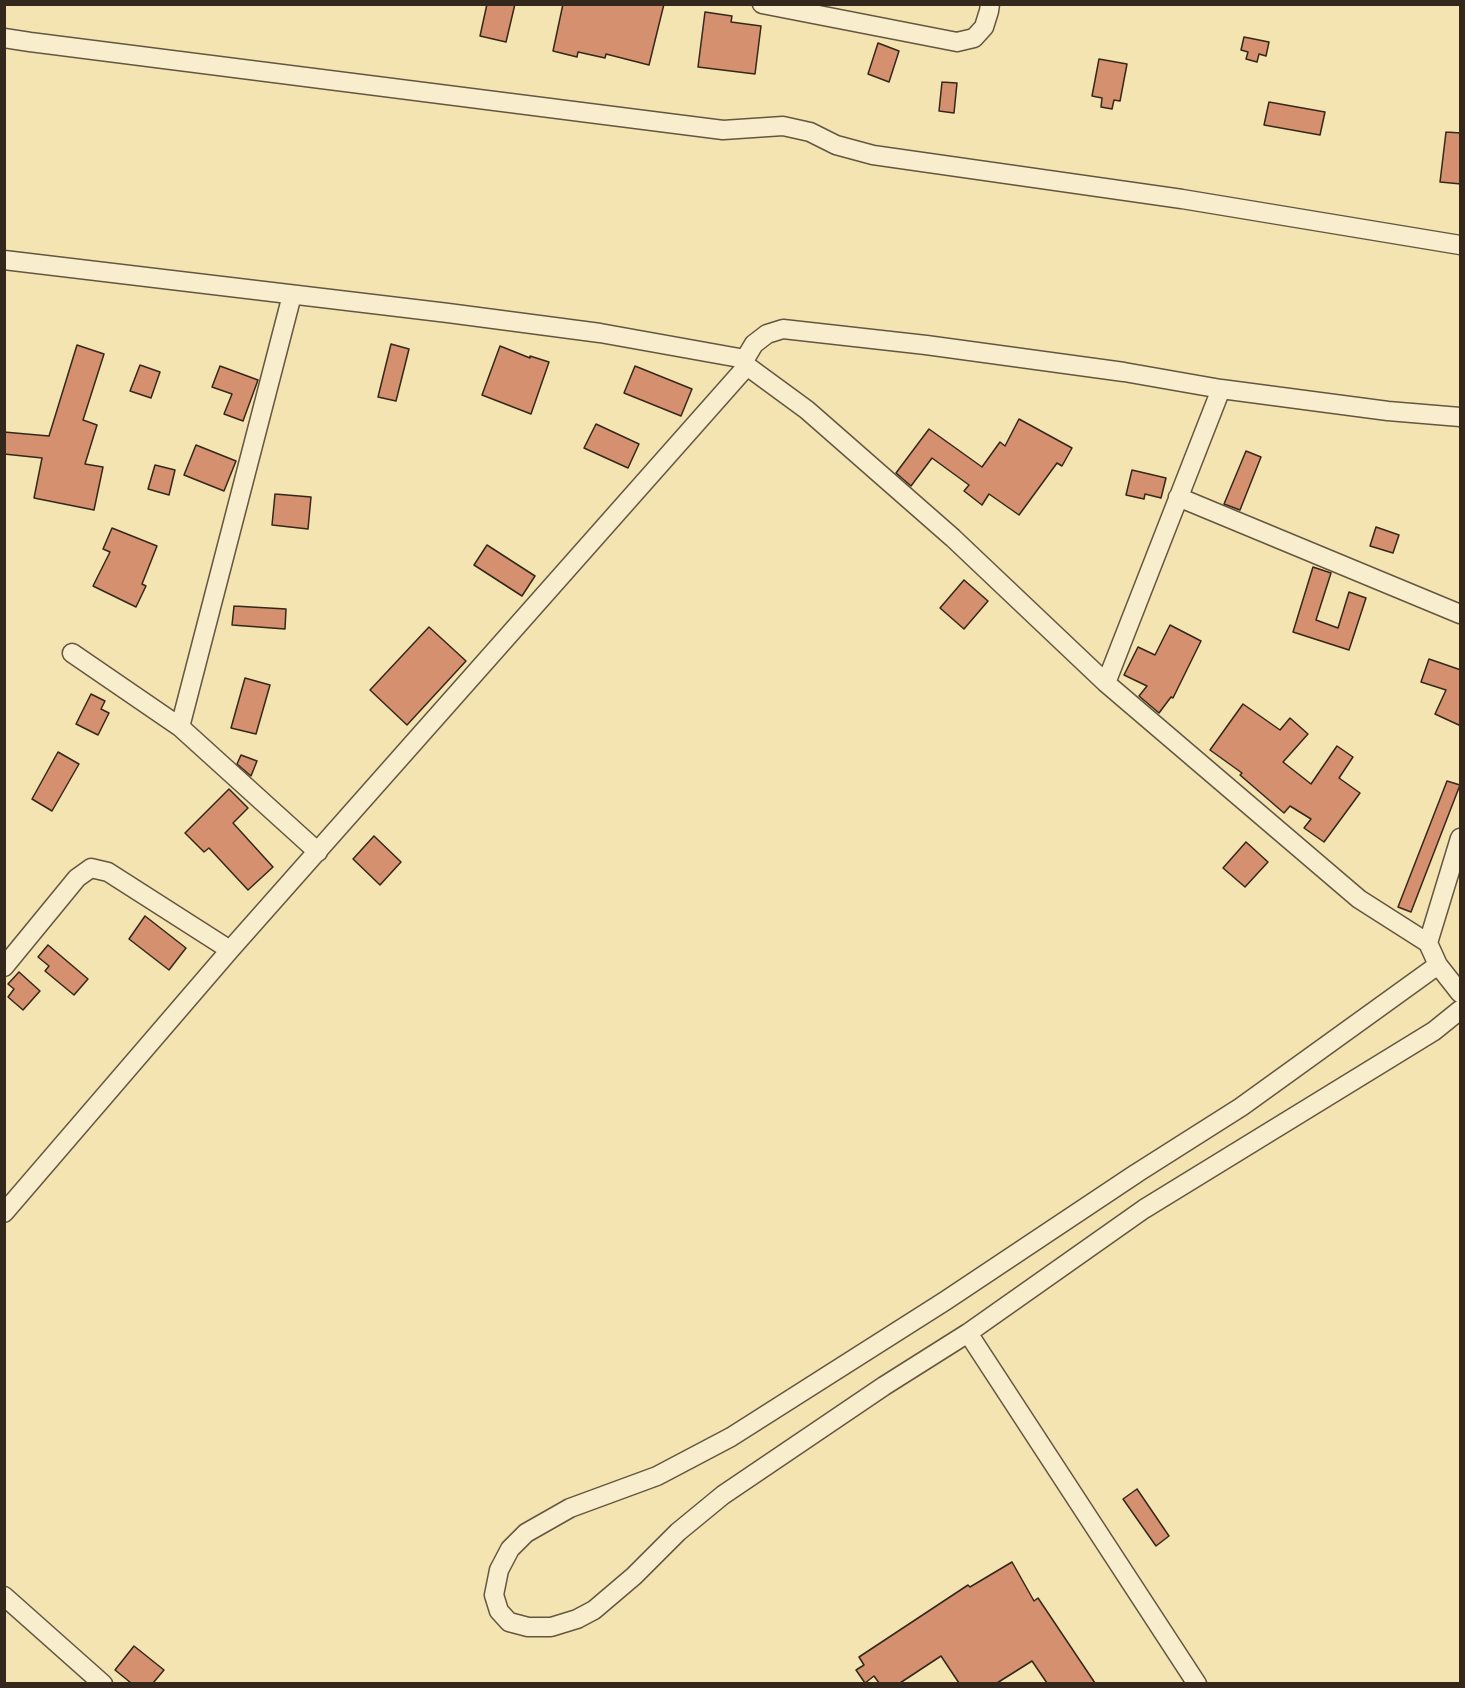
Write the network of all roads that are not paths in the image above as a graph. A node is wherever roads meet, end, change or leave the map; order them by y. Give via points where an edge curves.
1 (762, 4) edge
2 (990, 4) edge
3 (4, 38) edge
4 (1461, 245) edge
5 (4, 260) edge
6 (292, 295) junction
7 (746, 363) junction
8 (1221, 389) junction
9 (1461, 417) edge
10 (1178, 497) junction
11 (1461, 614) edge
12 (72, 653) dead end
13 (1106, 682) junction
14 (180, 727) junction
15 (1461, 838) edge
16 (318, 852) junction
17 (1428, 943) junction
18 (230, 950) junction
19 (1438, 964) junction
20 (4, 967) edge
21 (1461, 993) edge
22 (1461, 1010) edge
23 (4, 1213) edge
24 (968, 1333) junction
25 (4, 1596) edge
26 (103, 1683) edge
27 (1197, 1683) edge

1 - 2 street via 957,42 979,33
3 - 4 street via 723,130 783,126 873,155 1182,198
5 - 6 street
6 - 7 street via 600,333
6 - 14 street
7 - 8 street via 754,344 783,329 1124,372
7 - 13 street via 807,410 953,538
7 - 16 street
8 - 9 street
8 - 10 street
10 - 11 street
10 - 13 street
12 - 14 street
13 - 17 street via 1359,899
14 - 16 street
15 - 17 street
16 - 18 street
17 - 19 street
18 - 20 street via 108,872 91,868 78,878
18 - 23 street
19 - 21 street
19 - 24 street via 1241,1107 731,1437 657,1476 570,1508 526,1533 510,1549 499,1570 494,1595 499,1611 509,1622 551,1627 594,1610 723,1495
22 - 24 street via 1424,1037 1144,1209
24 - 27 street
25 - 26 street

